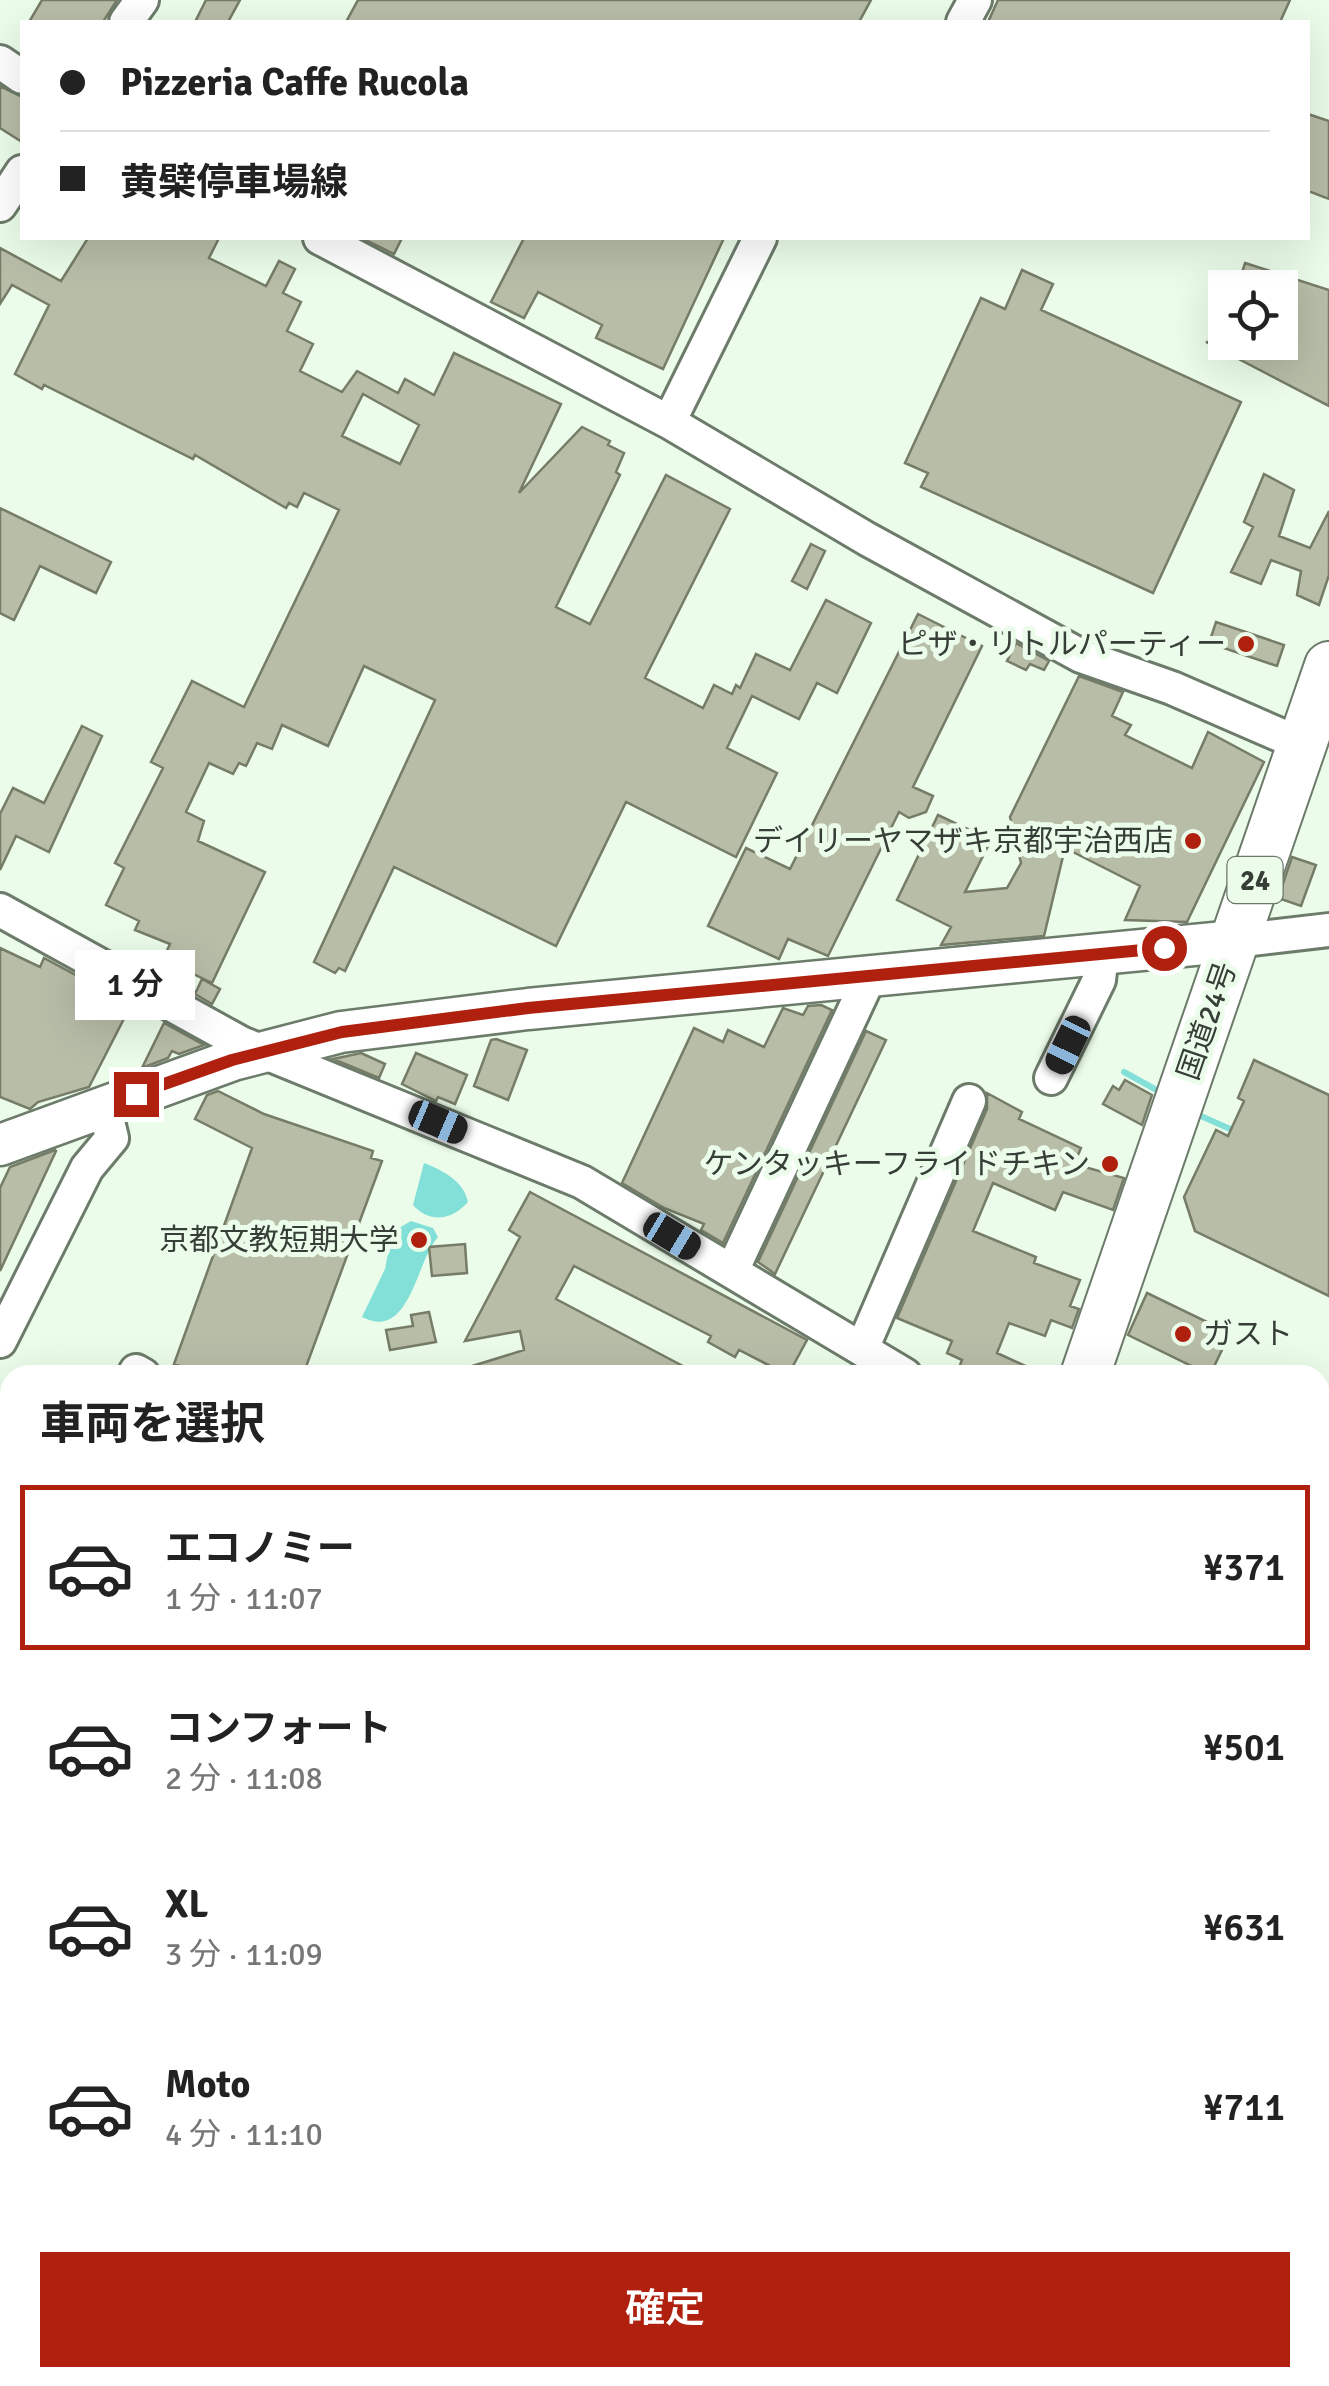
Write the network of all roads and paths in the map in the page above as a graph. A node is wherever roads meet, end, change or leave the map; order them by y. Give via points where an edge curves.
1 (20, 175) edge
2 (0, 205) edge
3 (324, 240) edge
4 (759, 240) edge
5 (669, 422) junction
6 (1329, 666) edge
7 (1303, 745) junction
8 (0, 910) edge
9 (1329, 930) edge
10 (1236, 941) junction
11 (1102, 954) junction
12 (870, 976) junction
13 (264, 1052) junction
14 (1052, 1078) dead end
15 (969, 1101) dead end
16 (104, 1105) junction
17 (0, 1145) edge
18 (732, 1271) junction
19 (0, 1341) edge
20 (862, 1348) junction
21 (889, 1365) edge
22 (1088, 1365) edge

1 - 2 street
3 - 5 street
4 - 5 street
5 - 7 street via 1081,656
6 - 7 highway, 国道24号 / 24
7 - 10 highway, 国道24号 / 24
8 - 13 street
9 - 10 street
10 - 11 main road
10 - 22 highway, 国道24号 / 24
11 - 12 main road
11 - 14 street via 1100,980
12 - 13 main road via 425,1021
12 - 18 street
13 - 16 main road
13 - 18 street via 582,1182
15 - 20 street
16 - 17 main road
16 - 19 street via 112,1138 87,1168
18 - 20 street
20 - 21 street

